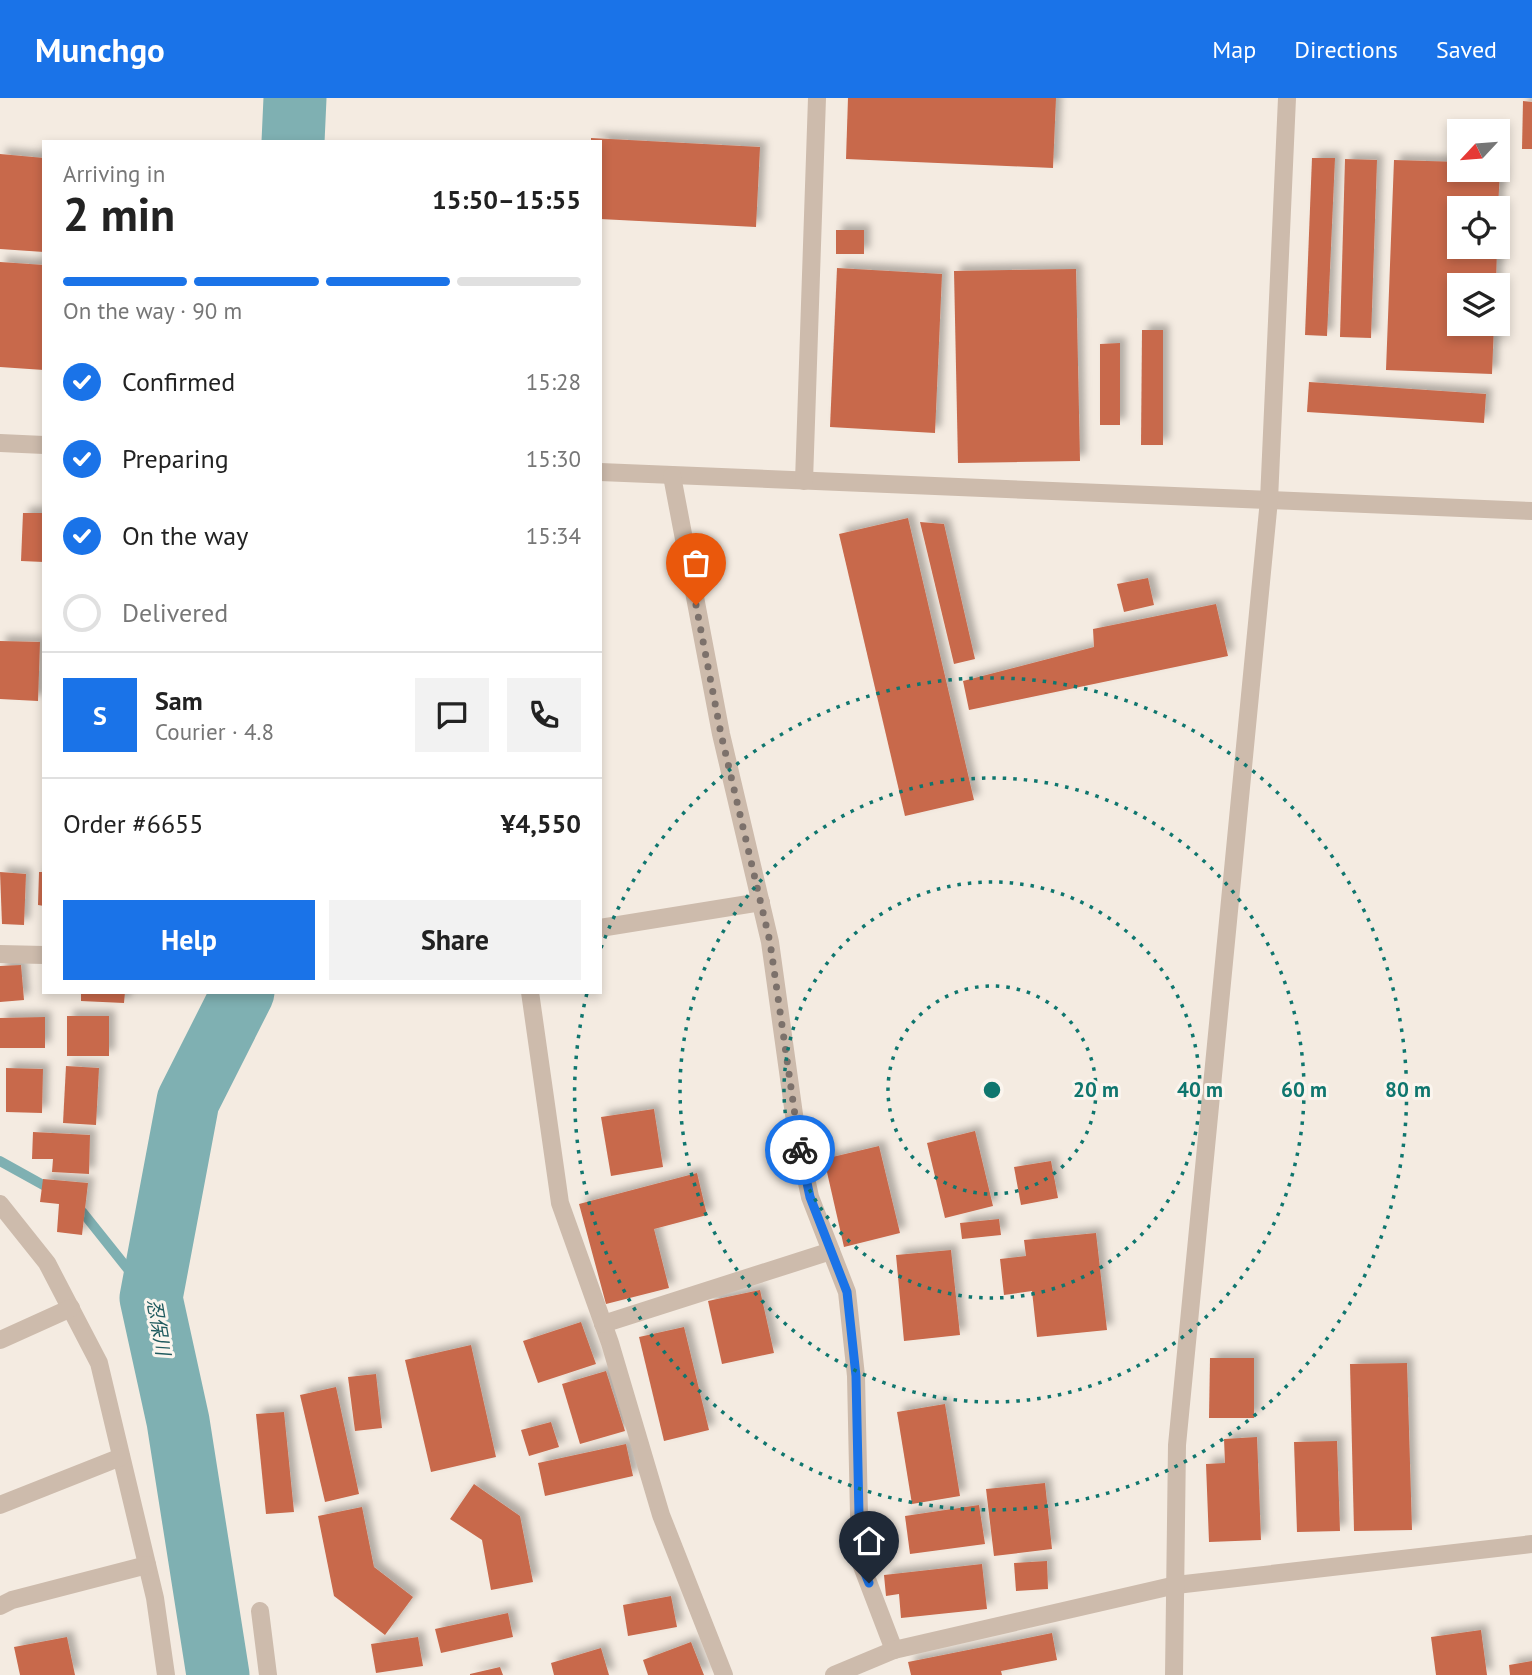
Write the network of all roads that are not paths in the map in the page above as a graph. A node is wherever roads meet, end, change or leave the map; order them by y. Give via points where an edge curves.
1 (817, 98) edge
2 (1287, 98) edge
3 (0, 443) edge
4 (42, 445) edge
5 (602, 472) edge
6 (672, 475) junction
7 (804, 481) junction
8 (1269, 500) junction
9 (1532, 511) edge
10 (761, 902) junction
11 (602, 928) edge
12 (0, 954) edge
13 (42, 955) edge
14 (530, 994) edge
15 (0, 1204) edge
16 (831, 1251) junction
17 (71, 1308) junction
18 (603, 1324) junction
19 (0, 1340) edge
20 (121, 1457) junction
21 (0, 1505) edge
22 (1532, 1544) edge
23 (147, 1565) junction
24 (1176, 1585) junction
25 (0, 1606) edge
26 (260, 1611) dead end
27 (894, 1650) junction
28 (166, 1675) edge
29 (268, 1675) edge
30 (724, 1675) edge
31 (834, 1675) edge
32 (1174, 1675) edge

1 - 7 street
2 - 8 street
3 - 4 street
5 - 6 street
6 - 7 street
6 - 10 street via 721,734
7 - 8 street
8 - 9 street
8 - 24 street via 1177,1445
10 - 11 street
10 - 16 street via 797,1136 810,1197
12 - 13 street
14 - 18 street via 560,1203
15 - 17 street via 47,1263
16 - 18 street
16 - 27 street via 847,1292 856,1376 860,1561
17 - 19 street
17 - 20 street via 99,1363
18 - 30 street via 661,1515
20 - 21 street
20 - 23 street
22 - 24 street
23 - 25 street
23 - 28 street
24 - 27 street
24 - 32 street
26 - 29 street
27 - 31 street

